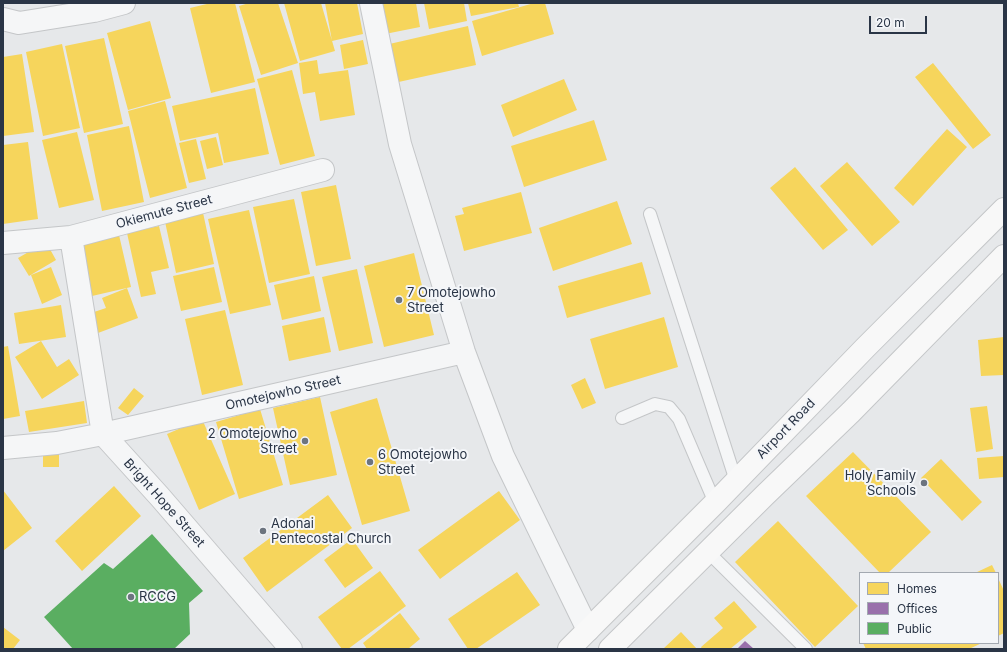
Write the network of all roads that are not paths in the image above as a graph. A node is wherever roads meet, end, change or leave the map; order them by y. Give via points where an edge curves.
1 (124, 3) edge
2 (371, 3) edge
3 (3, 19) edge
4 (323, 170) dead end
5 (1004, 209) edge
6 (650, 214) dead end
7 (71, 237) junction
8 (3, 243) edge
9 (1004, 256) edge
10 (865, 348) junction
11 (464, 352) junction
12 (890, 372) junction
13 (622, 418) dead end
14 (103, 434) junction
15 (3, 448) edge
16 (736, 481) junction
17 (715, 503) junction
18 (708, 552) junction
19 (588, 630) junction
20 (291, 649) edge
21 (569, 649) edge
22 (610, 649) edge
23 (806, 649) edge

1 - 3 street via 94,11 19,23
2 - 11 street via 400,144
4 - 7 street, Okiemute Street
5 - 10 main road, Airport Road
6 - 16 lane
7 - 8 street, Okiemute Street
7 - 14 street
9 - 12 main road
10 - 12 main road
10 - 16 main road, Airport Road
11 - 14 street, Omotejowho Street
11 - 19 street via 503,456
12 - 18 main road
13 - 17 lane via 656,404 669,407 679,419
14 - 15 street via 57,443
14 - 20 street, Bright Hope Street
16 - 17 main road, Airport Road
17 - 19 main road, Airport Road
18 - 22 main road
18 - 23 lane
19 - 21 main road, Airport Road

